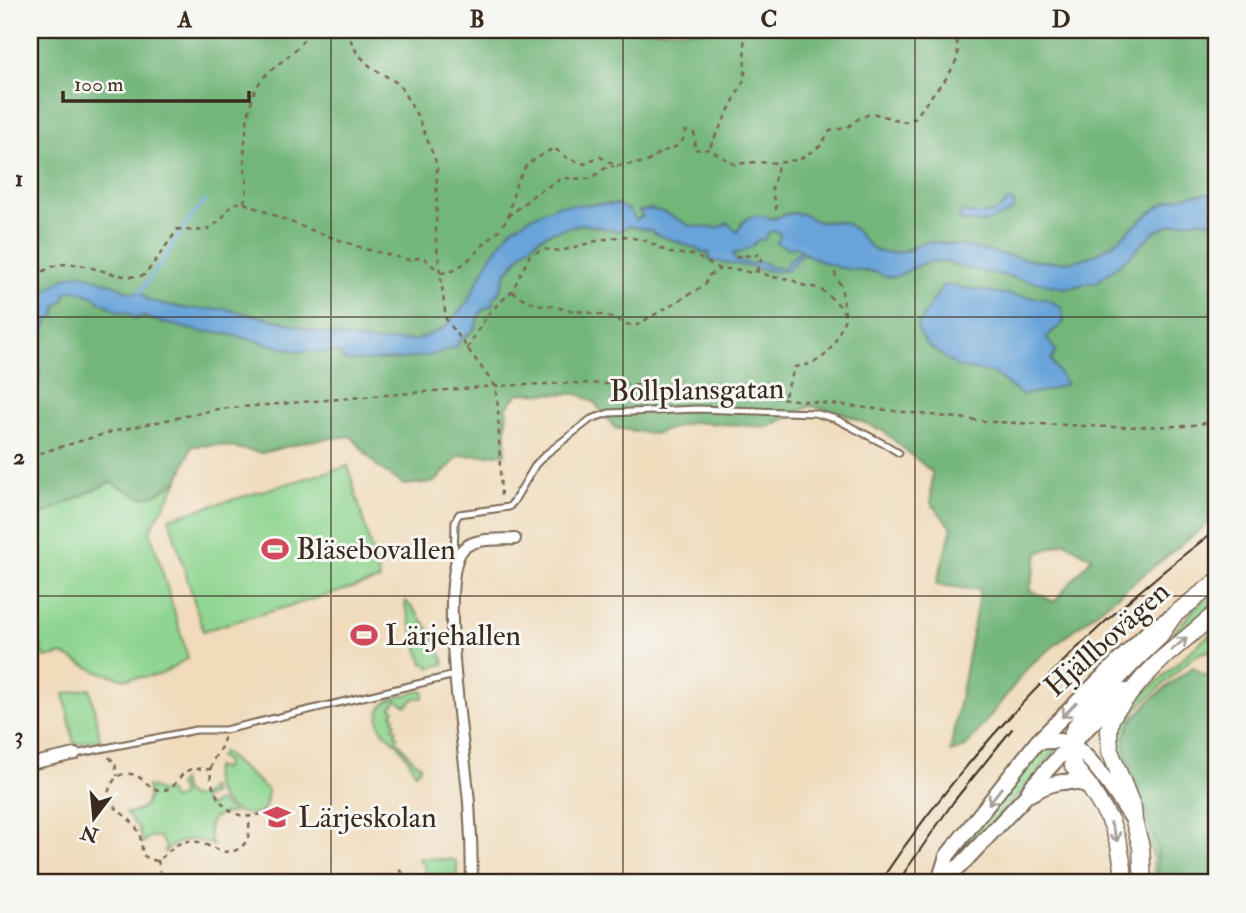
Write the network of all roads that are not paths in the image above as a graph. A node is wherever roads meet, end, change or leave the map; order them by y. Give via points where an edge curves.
1 (899, 453) dead end
2 (515, 540) dead end
3 (454, 569) junction
4 (1216, 582) edge
5 (1216, 613) edge
6 (1174, 615) junction
7 (456, 675) junction
8 (1144, 677) junction
9 (1037, 742) junction
10 (1071, 744) junction
11 (75, 754) joint
12 (30, 764) edge
13 (1089, 786) junction
14 (1026, 796) junction
15 (1134, 821) junction
16 (938, 881) edge
17 (472, 883) edge
18 (1122, 883) edge
19 (1143, 883) edge

1 - 3 lane, Bollplansgatan via 836,419 814,414 697,409 609,413 591,419 546,454 509,507 459,514
2 - 3 street via 475,542 463,549
3 - 7 street
4 - 6 main road, Hjällbovägen
8 -> 5 main road, Hjällbovägen
6 -> 9 street, Hjällbovägen via 1150,630
6 - 10 main road via 1158,638 1083,715
7 - 11 lane via 225,730 196,730
7 - 17 street
8 - 10 street, Hjällbovägen via 1119,695
8 - 15 main road via 1117,709 1109,730 1110,751
9 - 10 street, Hjällbovägen
9 -> 16 street, Hjällbovägen via 947,856
10 - 13 main road via 1073,766
10 - 14 street, Hjällbovägen
10 - 15 street, Hjällbovägen via 1097,768
11 - 12 street
13 - 14 street, Hjällbovägen via 1059,781
13 -> 18 main road via 1119,845
14 - 16 street, Hjällbovägen via 960,866
15 - 19 main road

